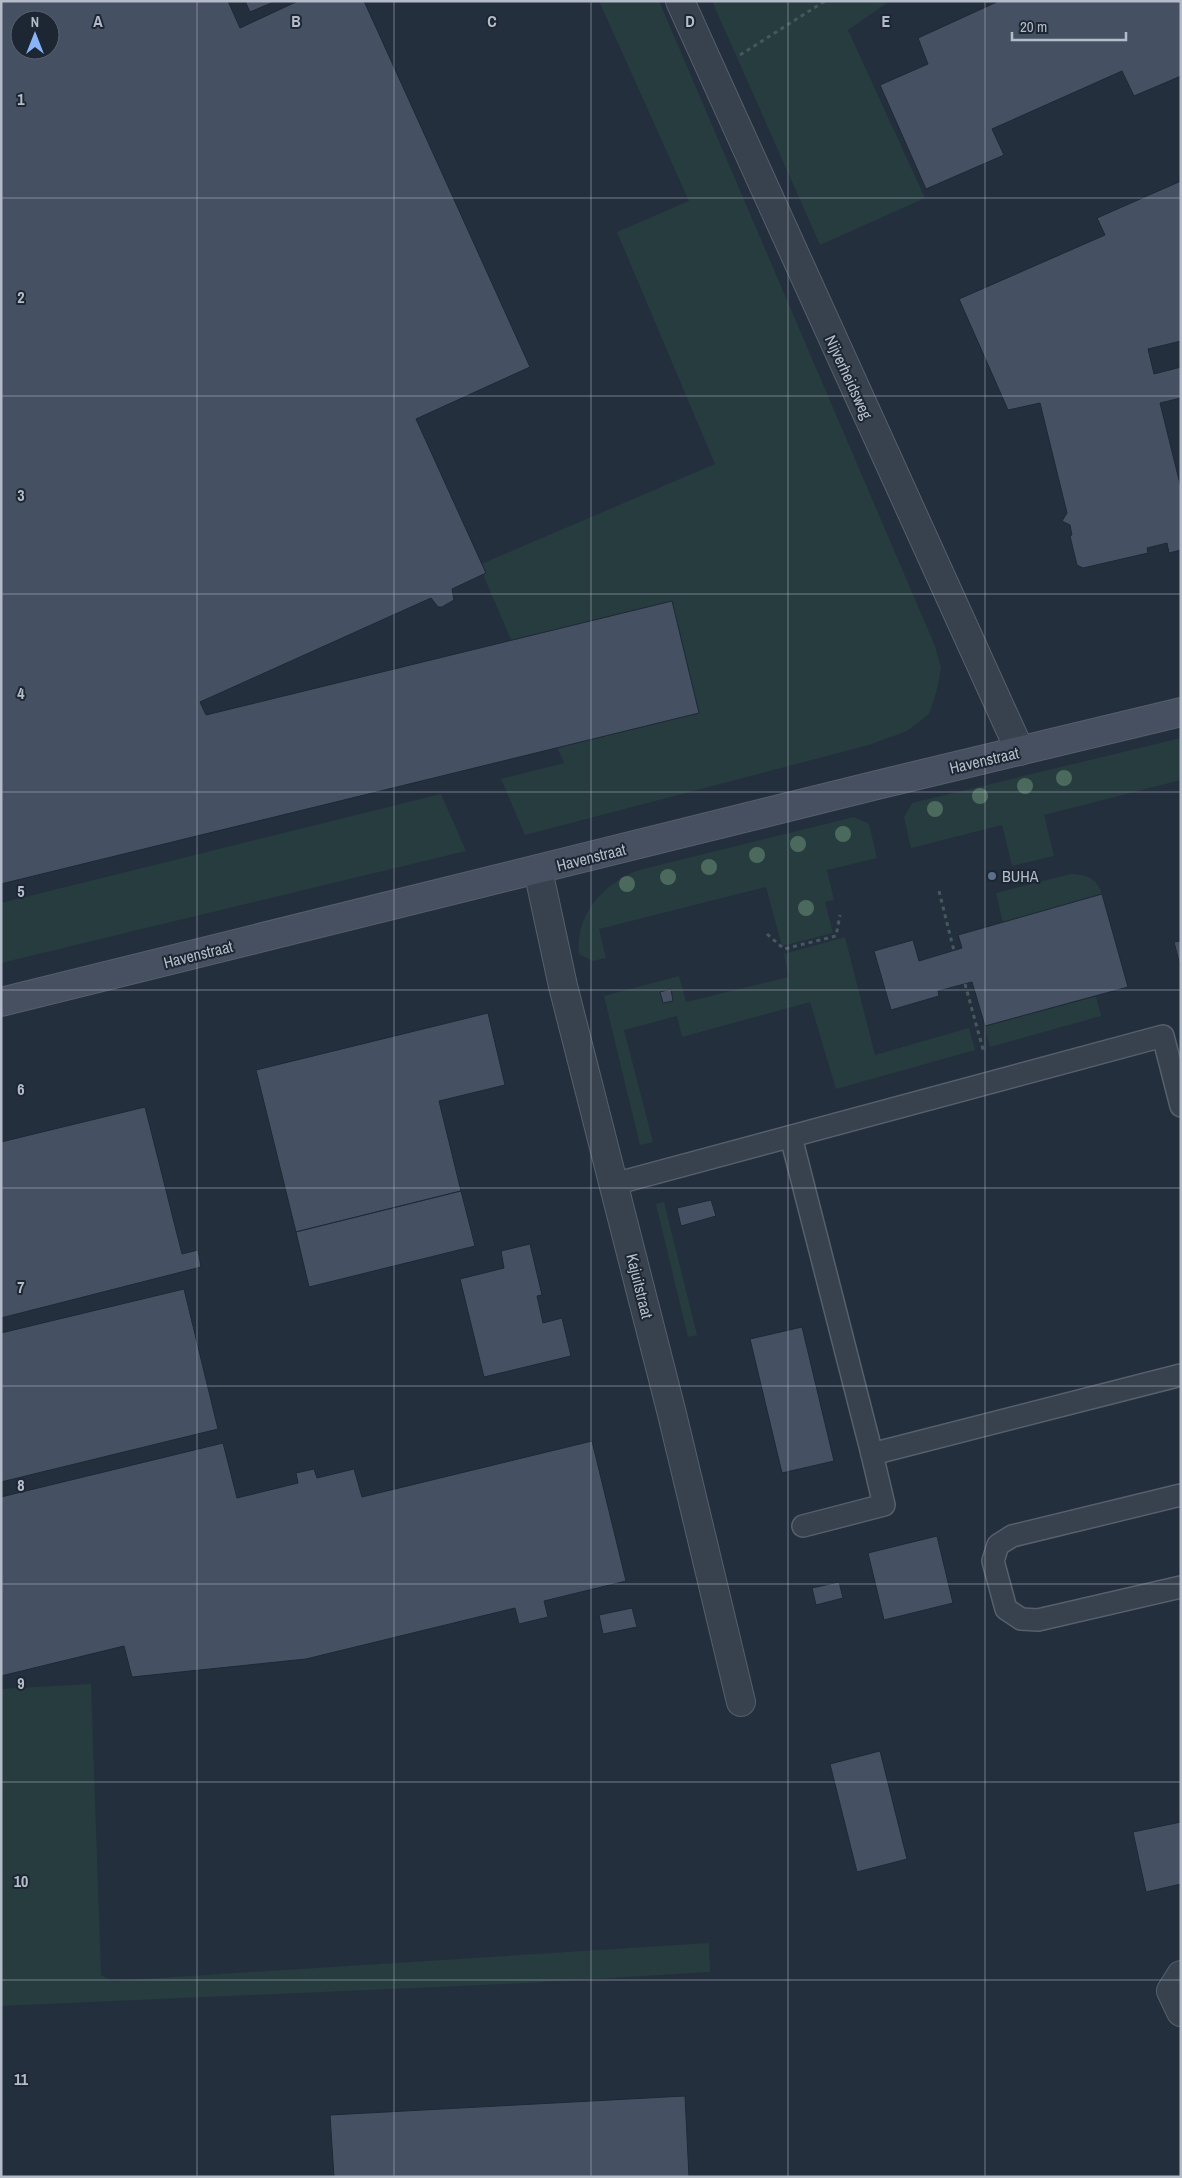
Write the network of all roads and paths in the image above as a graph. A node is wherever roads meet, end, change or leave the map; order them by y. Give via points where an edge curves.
1 (680, 1) edge
2 (825, 1) edge
3 (712, 74) junction
4 (1181, 712) edge
5 (1020, 751) junction
6 (538, 870) junction
7 (939, 891) dead end
8 (840, 915) dead end
9 (767, 934) dead end
10 (954, 951) dead end
11 (965, 984) dead end
12 (1, 1002) edge
13 (992, 1082) junction
14 (1181, 1106) edge
15 (791, 1137) junction
16 (614, 1184) junction
17 (1181, 1375) edge
18 (872, 1454) junction
19 (1181, 1495) edge
20 (803, 1526) dead end
21 (1181, 1587) edge
22 (741, 1702) dead end
23 (1181, 1975) edge
24 (1181, 2012) edge

1 - 3 street, Nijverheidsweg
2 - 3 path
3 - 5 street, Nijverheidsweg
4 - 5 street, Havenstraat
5 - 6 street, Havenstraat
6 - 12 street, Havenstraat
6 - 16 street, Kajuitstraat via 563,986
7 - 10 path
8 - 9 path via 836,936 784,949
11 - 13 path
13 - 14 lane via 1163,1036
13 - 15 lane
15 - 16 lane
15 - 18 lane
16 - 22 street, Kajuitstraat
17 - 18 lane
18 - 20 lane via 884,1505
19 - 21 lane via 1012,1536 998,1545 993,1561 1006,1609 1021,1619 1038,1620
23 - 24 street via 1171,1991

